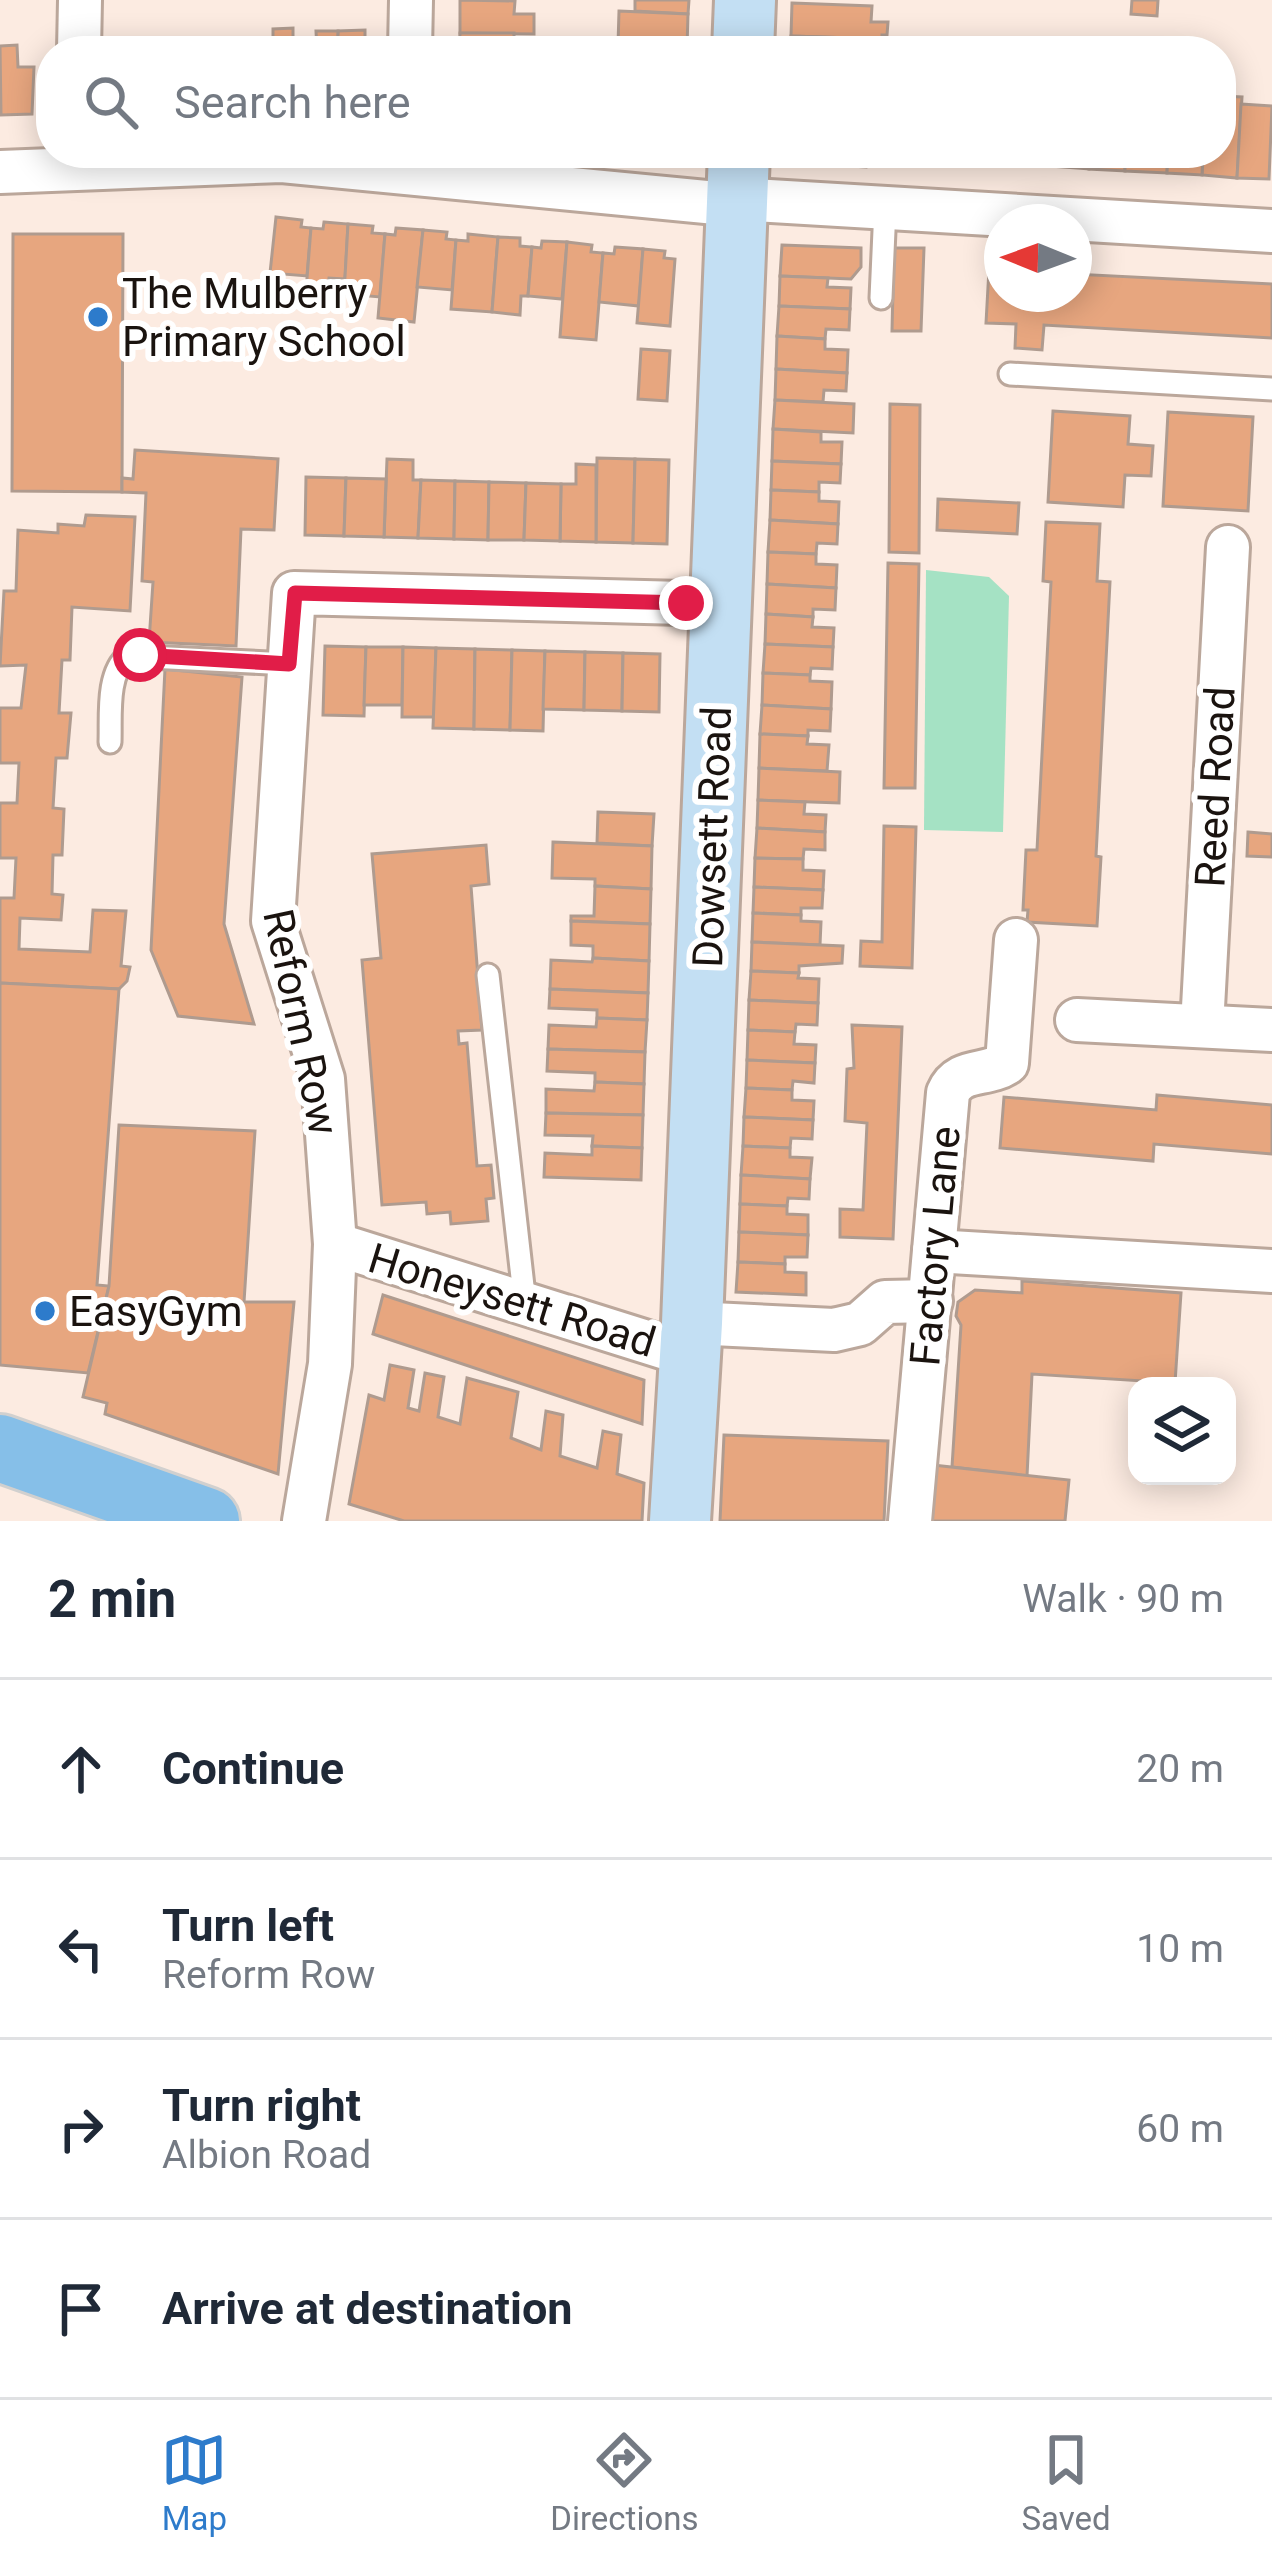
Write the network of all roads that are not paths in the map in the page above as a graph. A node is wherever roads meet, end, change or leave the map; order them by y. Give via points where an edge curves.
1 (80, 0) edge
2 (411, 0) edge
3 (745, 0) edge
4 (79, 36) edge
5 (410, 36) edge
6 (744, 36) edge
7 (36, 167) edge
8 (490, 168) edge
9 (0, 172) edge
10 (738, 186) edge
11 (885, 208) junction
12 (1272, 230) edge
13 (881, 298) dead end
14 (1010, 374) dead end
15 (1272, 389) edge
16 (1228, 547) dead end
17 (722, 604) junction
18 (289, 664) junction
19 (110, 742) dead end
20 (1016, 940) dead end
21 (488, 975) dead end
22 (1077, 1020) dead end
23 (1202, 1026) junction
24 (1272, 1030) edge
25 (335, 1244) junction
26 (934, 1251) junction
27 (1272, 1271) edge
28 (931, 1300) junction
29 (525, 1304) junction
30 (690, 1339) junction
31 (0, 1448) edge
32 (911, 1513) edge
33 (206, 1521) edge
34 (304, 1521) edge
35 (680, 1521) edge

1 - 4 street
2 - 5 street
3 - 6 street
7 - 9 street
8 - 10 street
10 - 11 street
10 - 17 street, Dowsett Road
11 - 12 street
11 - 13 lane
14 - 15 lane
16 - 23 street, Reed Road
17 - 18 street, Reform Row via 295,593
17 - 30 street, Dowsett Road
18 - 19 lane via 128,656 113,686
18 - 25 street, Reform Row via 273,921 323,1079
20 - 26 street, Factory Lane via 1007,1064 962,1075 948,1093
21 - 29 lane
22 - 23 street
23 - 24 street
25 - 29 street, Honeysett Road
25 - 34 street, Reform Row via 331,1364
26 - 27 street
26 - 28 street, Factory Lane
28 - 30 street, Honeysett Road via 885,1302 860,1324 834,1330
28 - 32 street, Factory Lane
29 - 30 street, Honeysett Road
30 - 35 street, Dowsett Road
31 - 33 main road

